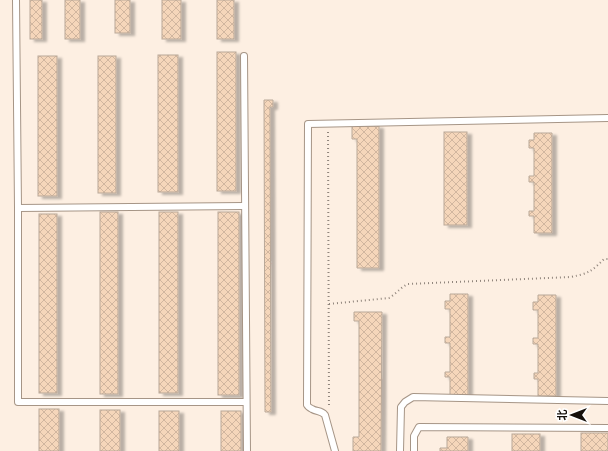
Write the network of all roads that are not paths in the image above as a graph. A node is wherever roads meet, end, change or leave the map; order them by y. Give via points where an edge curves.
1 (16, 0) edge
2 (244, 56) dead end
3 (608, 118) edge
4 (245, 206) junction
5 (18, 208) junction
6 (608, 401) edge
7 (246, 402) junction
8 (608, 428) edge
9 (247, 451) edge
10 (335, 451) edge
11 (400, 451) edge
12 (414, 451) edge

1 - 5 lane
2 - 4 lane
3 - 10 lane via 308,124 307,405 312,410 324,413
4 - 5 lane
4 - 7 lane
5 - 7 lane via 18,402
6 - 11 lane via 413,397 401,408
7 - 9 lane
8 - 12 lane via 419,427 414,436

